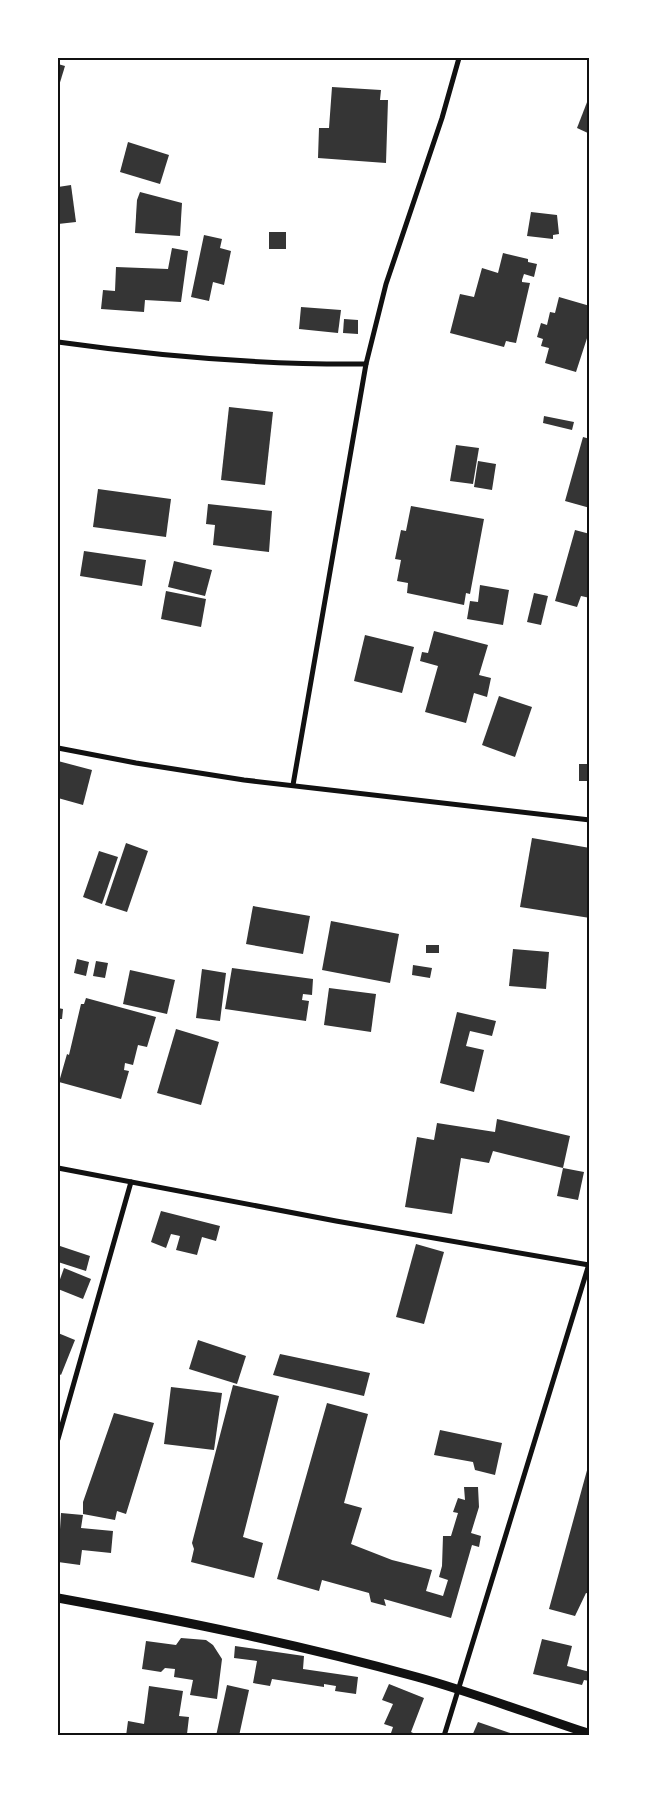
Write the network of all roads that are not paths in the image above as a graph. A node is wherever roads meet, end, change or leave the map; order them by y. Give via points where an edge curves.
1 (459, 58) edge
2 (58, 342) edge
3 (366, 364) junction
4 (58, 748) edge
5 (292, 785) junction
6 (590, 820) edge
7 (58, 1168) edge
8 (131, 1182) junction
9 (589, 1264) edge
10 (58, 1439) edge
11 (58, 1598) edge
12 (458, 1690) junction
13 (590, 1734) edge
14 (444, 1736) edge

1 - 3 street via 386,284
2 - 3 street via 147,353 307,365
3 - 5 street
4 - 5 street via 196,773
5 - 6 street
7 - 8 street
8 - 9 street
8 - 10 street
9 - 12 street
11 - 12 street via 249,1636 418,1677
12 - 13 street
12 - 14 street

